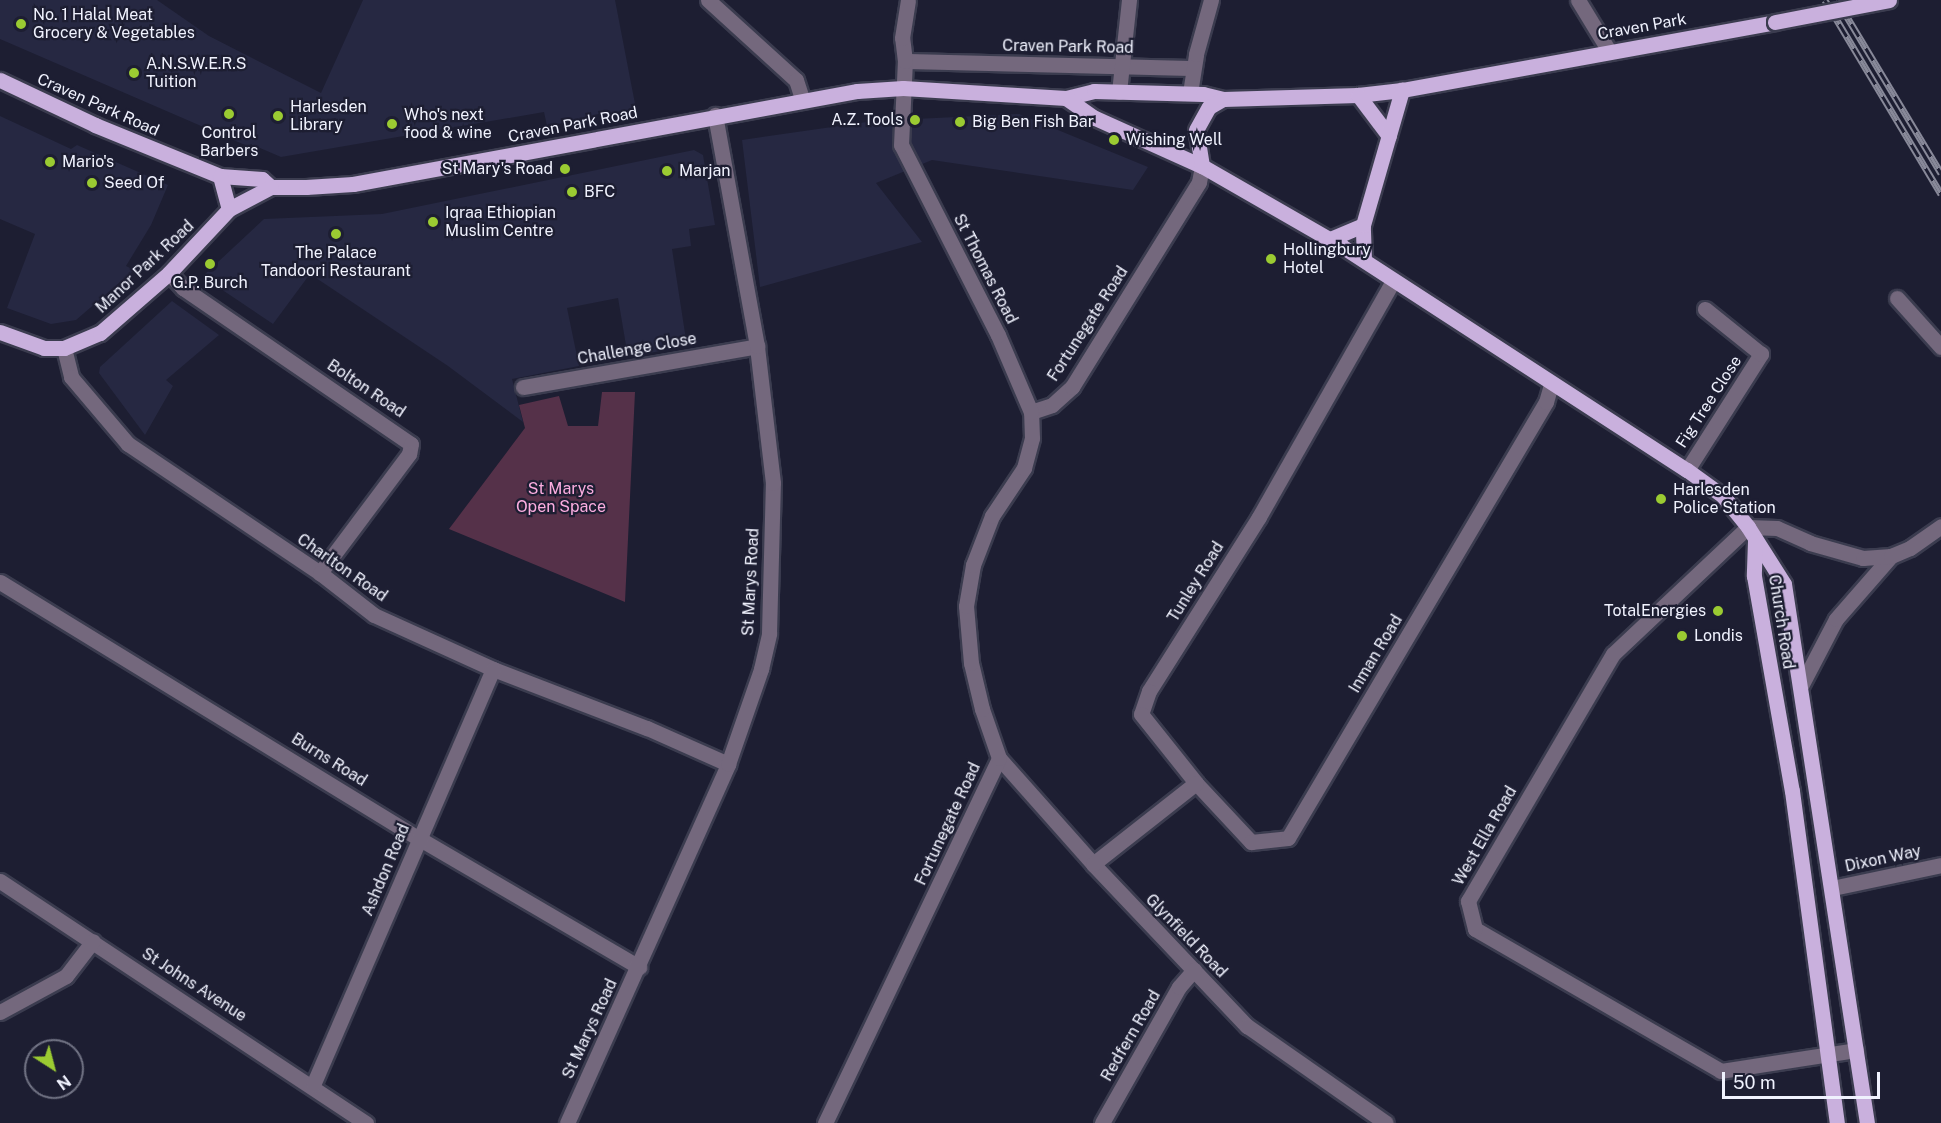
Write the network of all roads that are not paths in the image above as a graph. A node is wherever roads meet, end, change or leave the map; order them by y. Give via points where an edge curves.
1 (708, 0) edge
2 (1129, 0) edge
3 (1211, 0) edge
4 (1578, 0) edge
5 (1889, 0) edge
6 (907, 3) edge
7 (1861, 3) edge
8 (1609, 51) junction
9 (905, 61) junction
10 (1121, 67) junction
11 (1193, 68) junction
12 (0, 80) edge
13 (903, 88) junction
14 (1402, 90) junction
15 (1119, 92) junction
16 (1190, 93) junction
17 (1358, 95) junction
18 (802, 98) junction
19 (1066, 98) junction
20 (1223, 99) junction
21 (715, 115) junction
22 (1389, 136) junction
23 (1202, 166) junction
24 (220, 176) junction
25 (271, 187) junction
26 (229, 209) junction
27 (1363, 225) junction
28 (1328, 240) junction
29 (1364, 260) junction
30 (169, 273) junction
31 (1393, 281) junction
32 (1897, 298) dead end
33 (1705, 309) dead end
34 (0, 332) edge
35 (757, 346) junction
36 (1941, 347) edge
37 (64, 348) junction
38 (1551, 385) junction
39 (523, 387) dead end
40 (1031, 412) junction
41 (1687, 470) junction
42 (1941, 526) edge
43 (1751, 534) junction
44 (1891, 556) junction
45 (320, 573) junction
46 (0, 582) edge
47 (493, 669) junction
48 (1802, 684) junction
49 (999, 758) junction
50 (728, 764) junction
51 (1196, 783) junction
52 (420, 838) junction
53 (1093, 864) junction
54 (1941, 865) edge
55 (0, 881) edge
56 (1832, 888) junction
57 (93, 941) junction
58 (639, 967) junction
59 (1194, 970) junction
60 (0, 1012) edge
61 (1856, 1050) junction
62 (1828, 1054) junction
63 (313, 1085) junction
64 (1365, 1118) edge
65 (366, 1123) edge
66 (567, 1123) edge
67 (825, 1123) edge
68 (1102, 1123) edge
69 (1386, 1123) edge
70 (1837, 1123) edge
71 (1867, 1123) edge

1 - 18 street via 796,80
2 - 10 street
3 - 11 street
4 - 8 street
5 - 7 main road, Craven Park, bridge
6 - 9 street via 902,38
7 - 8 main road, Craven Park, bridge
8 - 14 main road, Craven Park
9 - 10 street, Craven Park Road
9 - 13 street
10 - 11 street, Craven Park Road
10 - 15 street
11 - 16 street
12 - 24 main road, Craven Park Road
13 - 18 main road, Craven Park Road
13 - 19 main road, Craven Park Road
13 - 40 street, St Thomas Road via 901,145 998,335
14 - 17 main road, Craven Park
14 - 22 main road
15 - 16 main road, Craven Park Road
15 - 19 main road, Craven Park Road
16 - 20 main road, Craven Park Road
17 - 20 main road, Craven Park
17 - 22 main road
18 - 21 main road, Craven Park Road
19 - 23 main road via 1095,118
20 - 23 main road via 1205,112 1196,130
21 - 25 main road, Craven Park Road via 353,184
21 - 35 street, St Marys Road
22 - 27 main road
23 - 28 main road
23 - 40 street, Fortunegate Road via 1199,182 1072,387 1052,405
24 - 25 main road, Craven Park Road via 262,179
24 - 26 main road
25 - 26 main road, Manor Park Road
26 - 30 main road, Manor Park Road
27 - 28 main road
27 - 29 main road
28 - 29 main road
29 - 31 main road
30 - 37 main road, Manor Park Road via 99,333
30 - 45 street, Bolton Road via 183,288 411,444 409,454
31 - 38 main road
31 - 51 street, Tunley Road via 1259,517 1149,691 1141,714
32 - 36 street
33 - 41 street, Fig Tree Close via 1761,354
34 - 37 main road, Manor Park Road via 44,348
35 - 39 street, Challenge Close
35 - 50 street, St Marys Road via 773,483 768,633 761,669
37 - 45 street, Charlton Road via 70,377 128,444
38 - 41 main road
38 - 51 street, Inman Road via 1546,402 1288,838 1251,842
40 - 49 street, Fortunegate Road via 1029,454 992,516 973,565 966,606 971,663
41 - 43 main road via 1723,496
42 - 44 street
43 - 44 street via 1777,528 1810,543 1863,558
43 - 48 main road, Church Road via 1784,584
43 - 62 main road, Church Road via 1754,576 1792,791 1800,874
43 - 62 street, West Ella Road via 1613,654 1468,901 1474,928 1721,1071
44 - 48 street via 1836,619
45 - 47 street, Charlton Road via 374,615
46 - 52 street, Burns Road
47 - 50 street, Charlton Road via 647,728
47 - 52 street, Ashdon Road
48 - 56 main road, Church Road
49 - 53 street, Glynfield Road
49 - 67 street, Fortunegate Road
50 - 58 street, St Marys Road
51 - 53 street
52 - 58 street, Burns Road
52 - 63 street, Ashdon Road
53 - 59 street, Glynfield Road
54 - 56 street, Dixon Way
55 - 57 street, St Johns Avenue
56 - 61 main road, Church Road
57 - 60 street via 66,976
57 - 63 street, St Johns Avenue
58 - 66 street, St Marys Road
59 - 64 street, Glynfield Road via 1247,1026
59 - 68 street, Redfern Road via 1179,987
61 - 62 street, West Ella Road
61 - 71 main road, Church Road
62 - 70 main road, Church Road
63 - 65 street, St Johns Avenue
64 - 69 street, Glynfield Road

